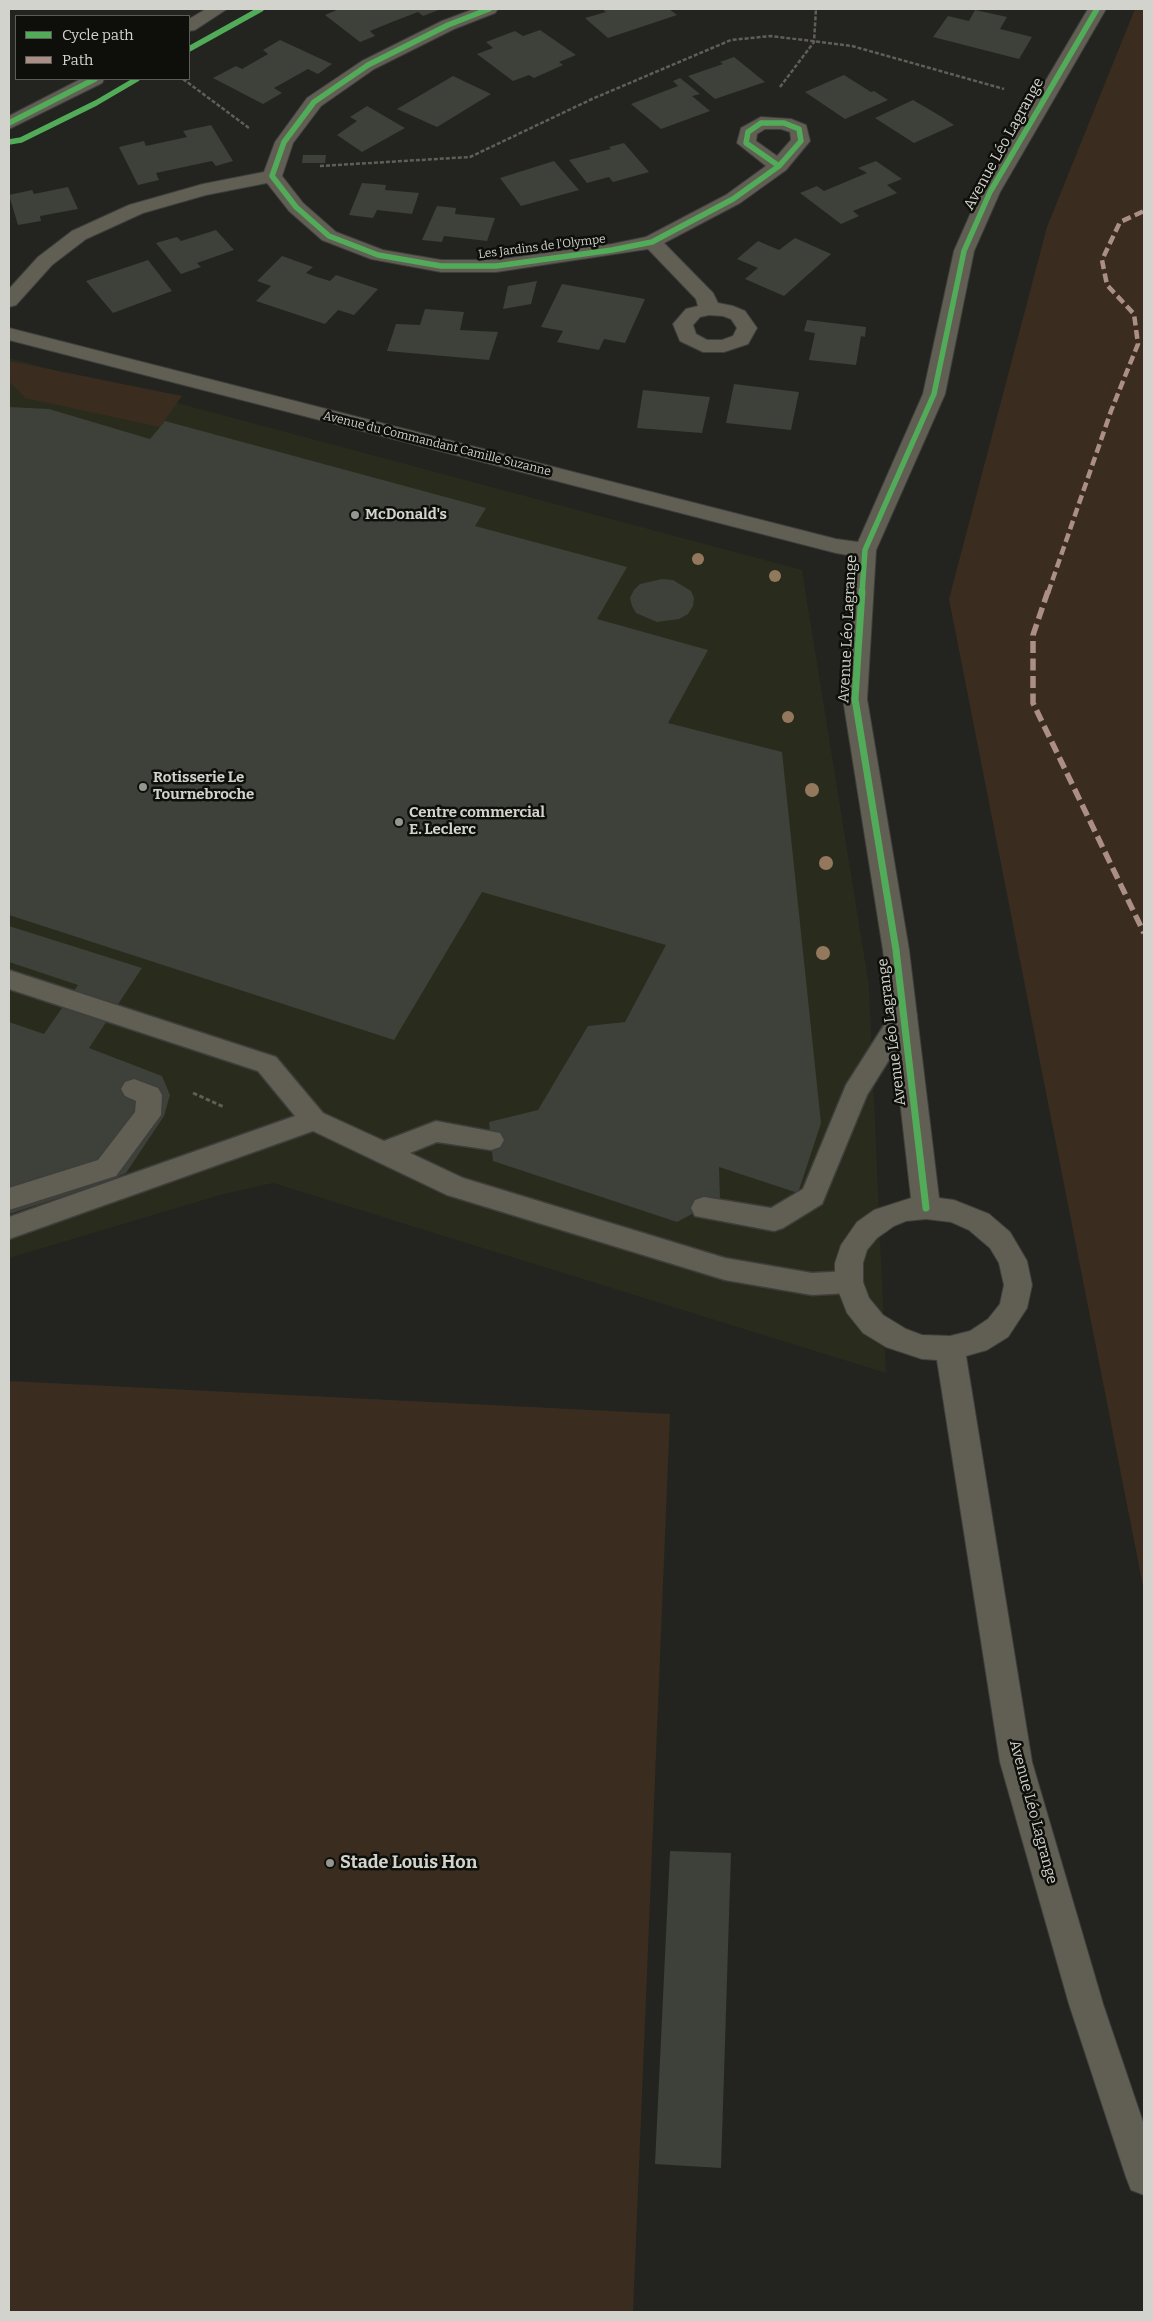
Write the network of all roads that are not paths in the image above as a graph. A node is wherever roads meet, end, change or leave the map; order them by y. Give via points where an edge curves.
1 (218, 9) edge
2 (489, 9) edge
3 (1097, 9) edge
4 (190, 25) edge
5 (93, 80) edge
6 (9, 123) edge
7 (779, 166) junction
8 (273, 172) junction
9 (652, 242) junction
10 (9, 301) edge
11 (709, 309) dead end
12 (9, 334) edge
13 (865, 550) junction
14 (9, 979) edge
15 (904, 1016) junction
16 (134, 1089) dead end
17 (314, 1120) junction
18 (491, 1140) dead end
19 (383, 1153) junction
20 (9, 1199) edge
21 (704, 1208) dead end
22 (926, 1208) junction
23 (9, 1228) edge
24 (849, 1282) junction
25 (950, 1348) junction
26 (1144, 2178) edge

1 - 4 street
2 - 8 street via 448,25 368,65 314,102 284,142
3 - 13 street, Avenue Léo Lagrange via 990,192 964,251 934,394
5 - 6 street
7 - 7 street, Les Jardins de l'Olympe via 746,143 748,132 761,123 784,123 799,129 801,141
7 - 9 street, Les Jardins de l'Olympe via 733,200
8 - 9 street, Les Jardins de l'Olympe via 296,207 329,236 378,255 441,266 496,266
8 - 10 street via 136,210 79,235 45,260
9 - 11 street via 706,298
12 - 13 street, Avenue du Commandant Camille Suzanne via 836,546
13 - 15 street, Avenue Léo Lagrange via 855,699
14 - 17 lane via 267,1064
15 - 21 lane via 855,1092 813,1196 774,1220
15 - 22 street, Avenue Léo Lagrange
16 - 20 lane via 149,1095 148,1115 107,1168
17 - 19 lane
17 - 23 lane
18 - 19 lane via 436,1131
19 - 24 lane via 456,1187 725,1269 812,1284
22 - 24 street via 904,1210 867,1230 855,1245 849,1263
22 - 25 street via 954,1211 979,1222 1000,1240 1013,1261 1018,1285 1012,1308 998,1328 977,1342
24 - 25 street via 857,1304 873,1324 913,1344
25 - 26 street, Avenue Léo Lagrange via 1016,1762 1086,2004

